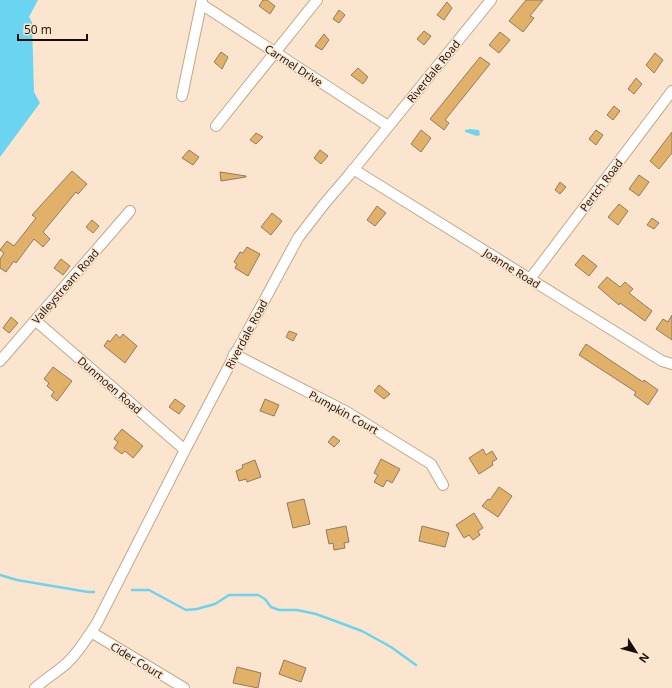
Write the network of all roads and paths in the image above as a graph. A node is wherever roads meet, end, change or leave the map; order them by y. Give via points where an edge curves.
1 (317, 0) edge
2 (491, 0) edge
3 (202, 2) edge
4 (275, 53) junction
5 (672, 91) edge
6 (182, 96) dead end
7 (216, 126) dead end
8 (388, 126) junction
9 (354, 169) junction
10 (130, 211) dead end
11 (530, 279) junction
12 (36, 321) junction
13 (234, 354) junction
14 (0, 361) edge
15 (672, 364) edge
16 (185, 450) junction
17 (443, 485) dead end
18 (91, 632) junction
19 (35, 688) edge
20 (184, 688) edge

1 - 4 street
2 - 8 street, Riverdale Road
3 - 4 street, Carmel Drive
3 - 6 street
4 - 7 street
4 - 8 street, Carmel Drive
5 - 11 street, Pertch Road
8 - 9 street, Riverdale Road
9 - 11 street, Joanne Road
9 - 13 street, Riverdale Road via 298,238
10 - 12 street, Valleystream Road
11 - 15 street, Joanne Road via 662,361
12 - 14 street, Valleystream Road
12 - 16 street, Dunmoen Road
13 - 16 street, Riverdale Road
13 - 17 street, Pumpkin Court via 347,412 431,464
16 - 18 street, Riverdale Road
18 - 19 street, Riverdale Road via 68,662
18 - 20 street, Cider Court

